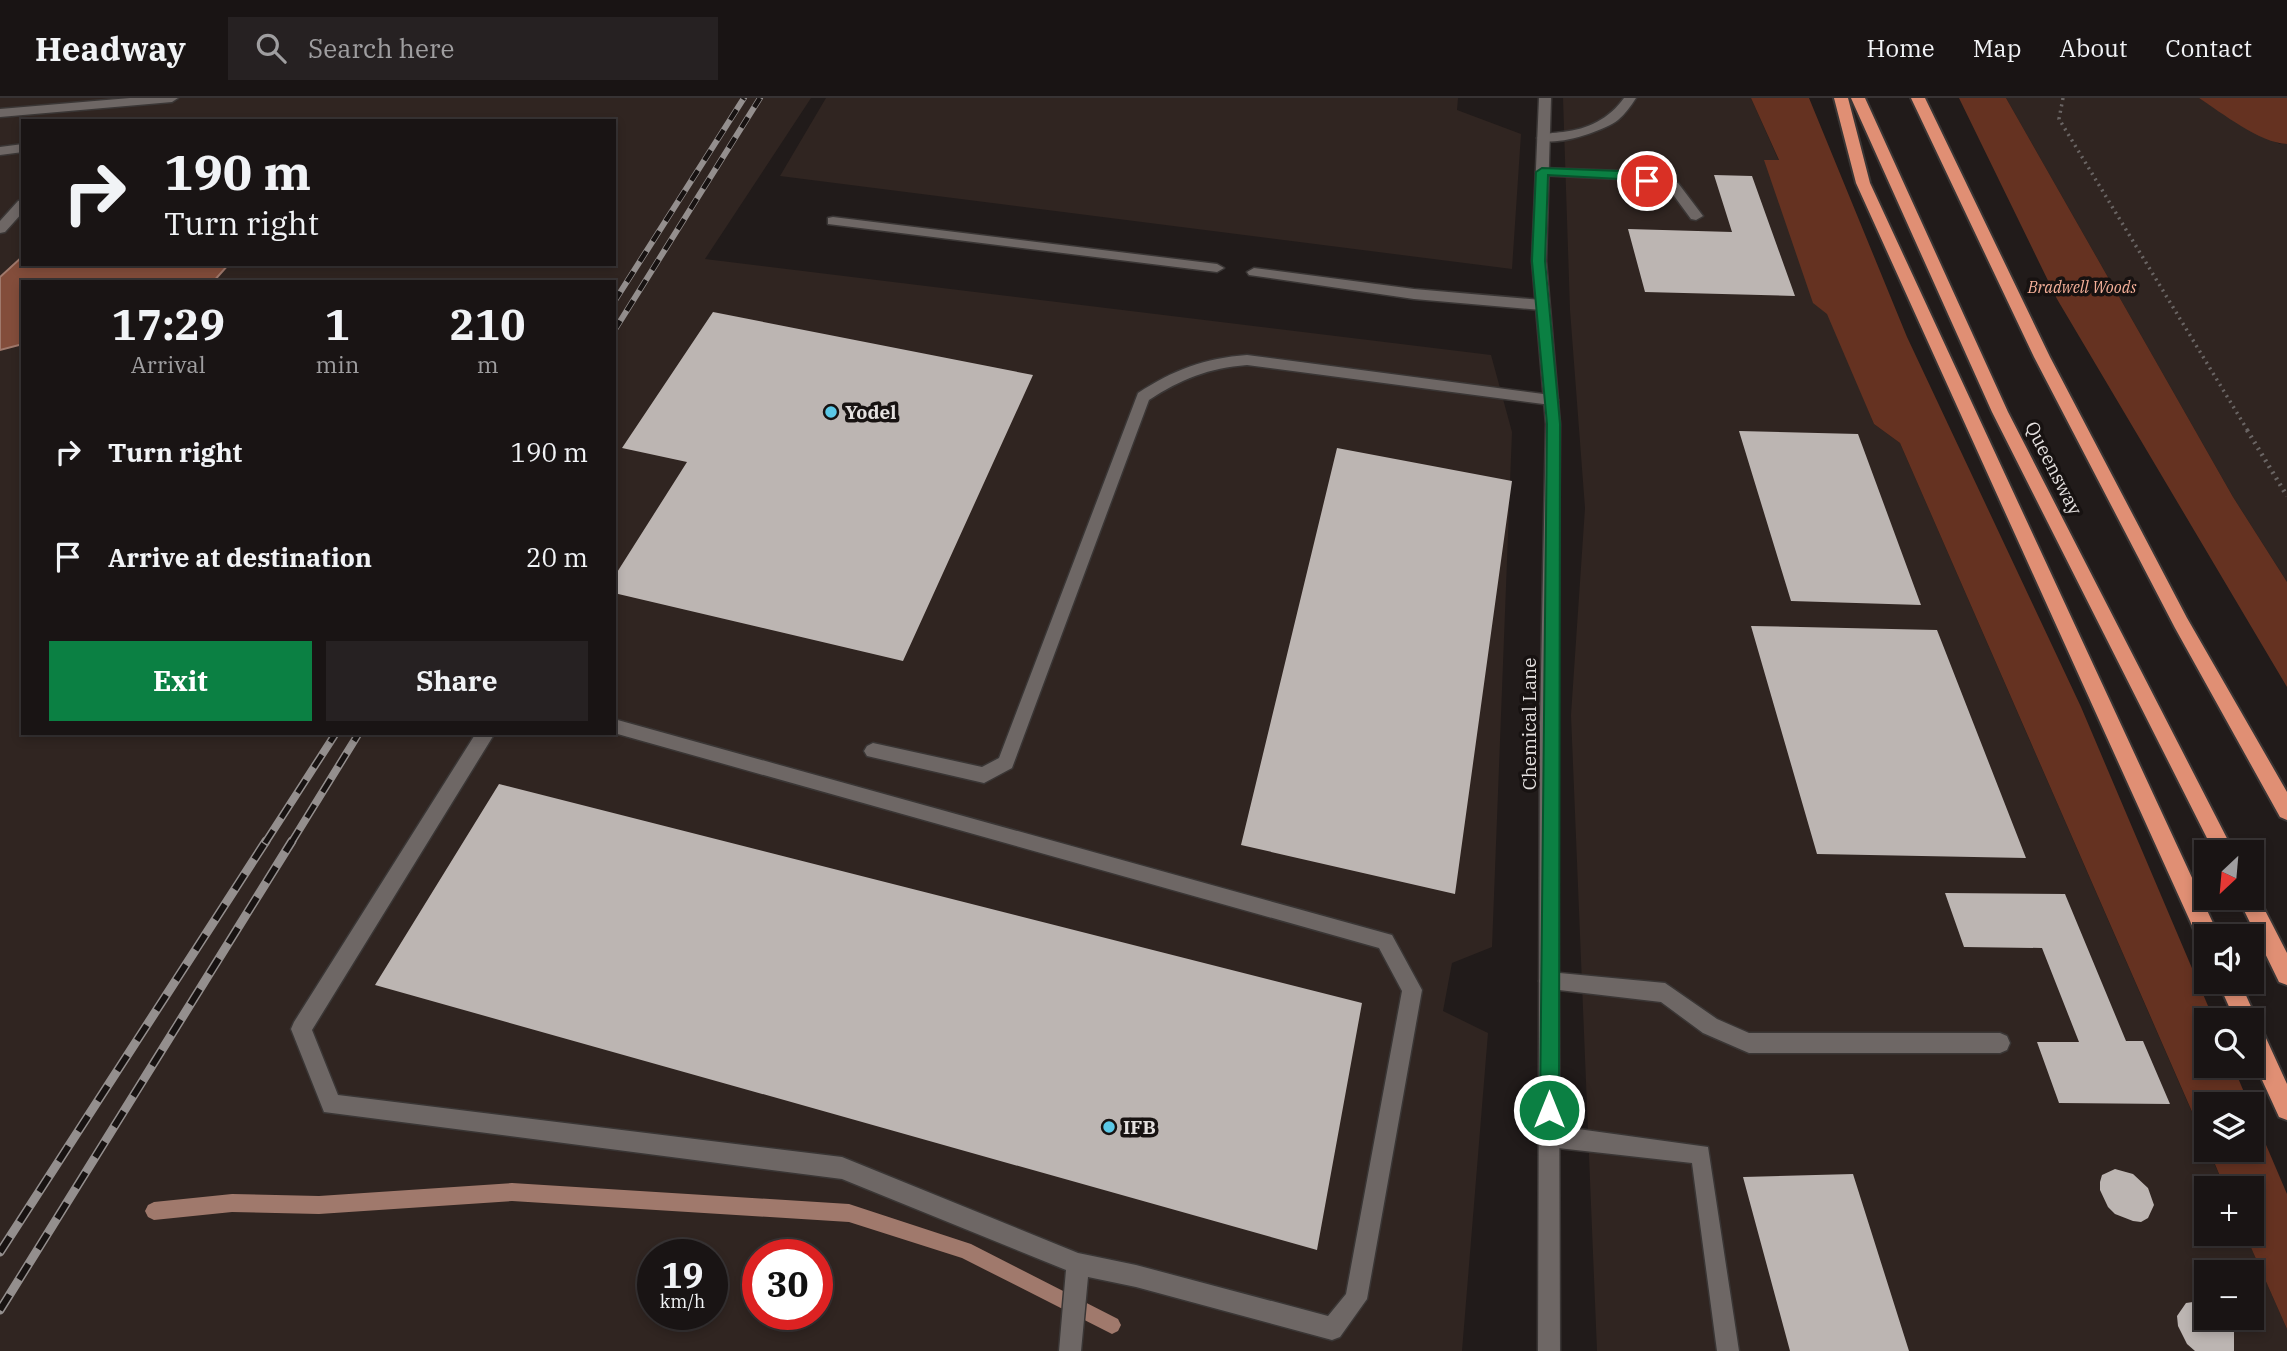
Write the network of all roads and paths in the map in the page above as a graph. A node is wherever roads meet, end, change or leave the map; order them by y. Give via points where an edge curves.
1 (172, 98) edge
2 (1545, 98) edge
3 (1630, 98) edge
4 (1841, 98) edge
5 (1858, 98) edge
6 (1918, 98) edge
7 (2063, 98) edge
8 (117, 103) junction
9 (0, 113) edge
10 (102, 119) edge
11 (1543, 138) junction
12 (21, 148) edge
13 (0, 150) edge
14 (1542, 172) junction
15 (21, 207) edge
16 (1696, 216) dead end
17 (833, 220) dead end
18 (0, 229) edge
19 (1217, 268) dead end
20 (1254, 272) dead end
21 (1542, 305) junction
22 (1551, 400) junction
23 (2287, 496) edge
24 (2181, 623) junction
25 (616, 727) edge
26 (485, 735) edge
27 (873, 751) dead end
28 (2287, 788) edge
29 (2287, 811) edge
30 (2218, 840) edge
31 (2254, 910) edge
32 (2203, 924) edge
33 (2287, 975) edge
34 (1549, 981) junction
35 (2000, 1043) dead end
36 (2264, 1059) edge
37 (2287, 1110) edge
38 (1549, 1136) junction
39 (1078, 1264) junction
40 (1070, 1351) edge
41 (1549, 1351) edge
42 (1728, 1351) edge

1 - 8 street
2 - 11 street, Chemical Lane
3 - 11 street via 1623,111 1601,126
4 - 32 highway via 1863,183
5 - 30 highway, Queensway via 2000,412
6 - 24 highway via 2042,357
7 - 23 path via 2059,119
8 - 9 street
8 - 10 street
11 - 14 street, Chemical Lane
12 - 13 street
14 - 16 street via 1620,175 1672,186
14 - 21 street, Chemical Lane via 1538,261
15 - 18 street
17 - 19 street
20 - 21 street via 1414,294
21 - 22 street, Chemical Lane
22 - 27 street via 1247,360 1215,361 1177,374 1143,397 1006,763 984,775
22 - 34 street, Chemical Lane
24 - 28 highway
24 - 29 highway
25 - 39 street via 1385,941 1412,990 1356,1299 1332,1329
26 - 39 street via 301,1029 331,1105 842,1168
31 - 33 highway
34 - 35 street via 1665,993 1710,1026 1749,1043
34 - 38 street, Chemical Lane
36 - 37 highway
38 - 41 street, Chemical Lane
38 - 42 street via 1701,1154
39 - 40 street

